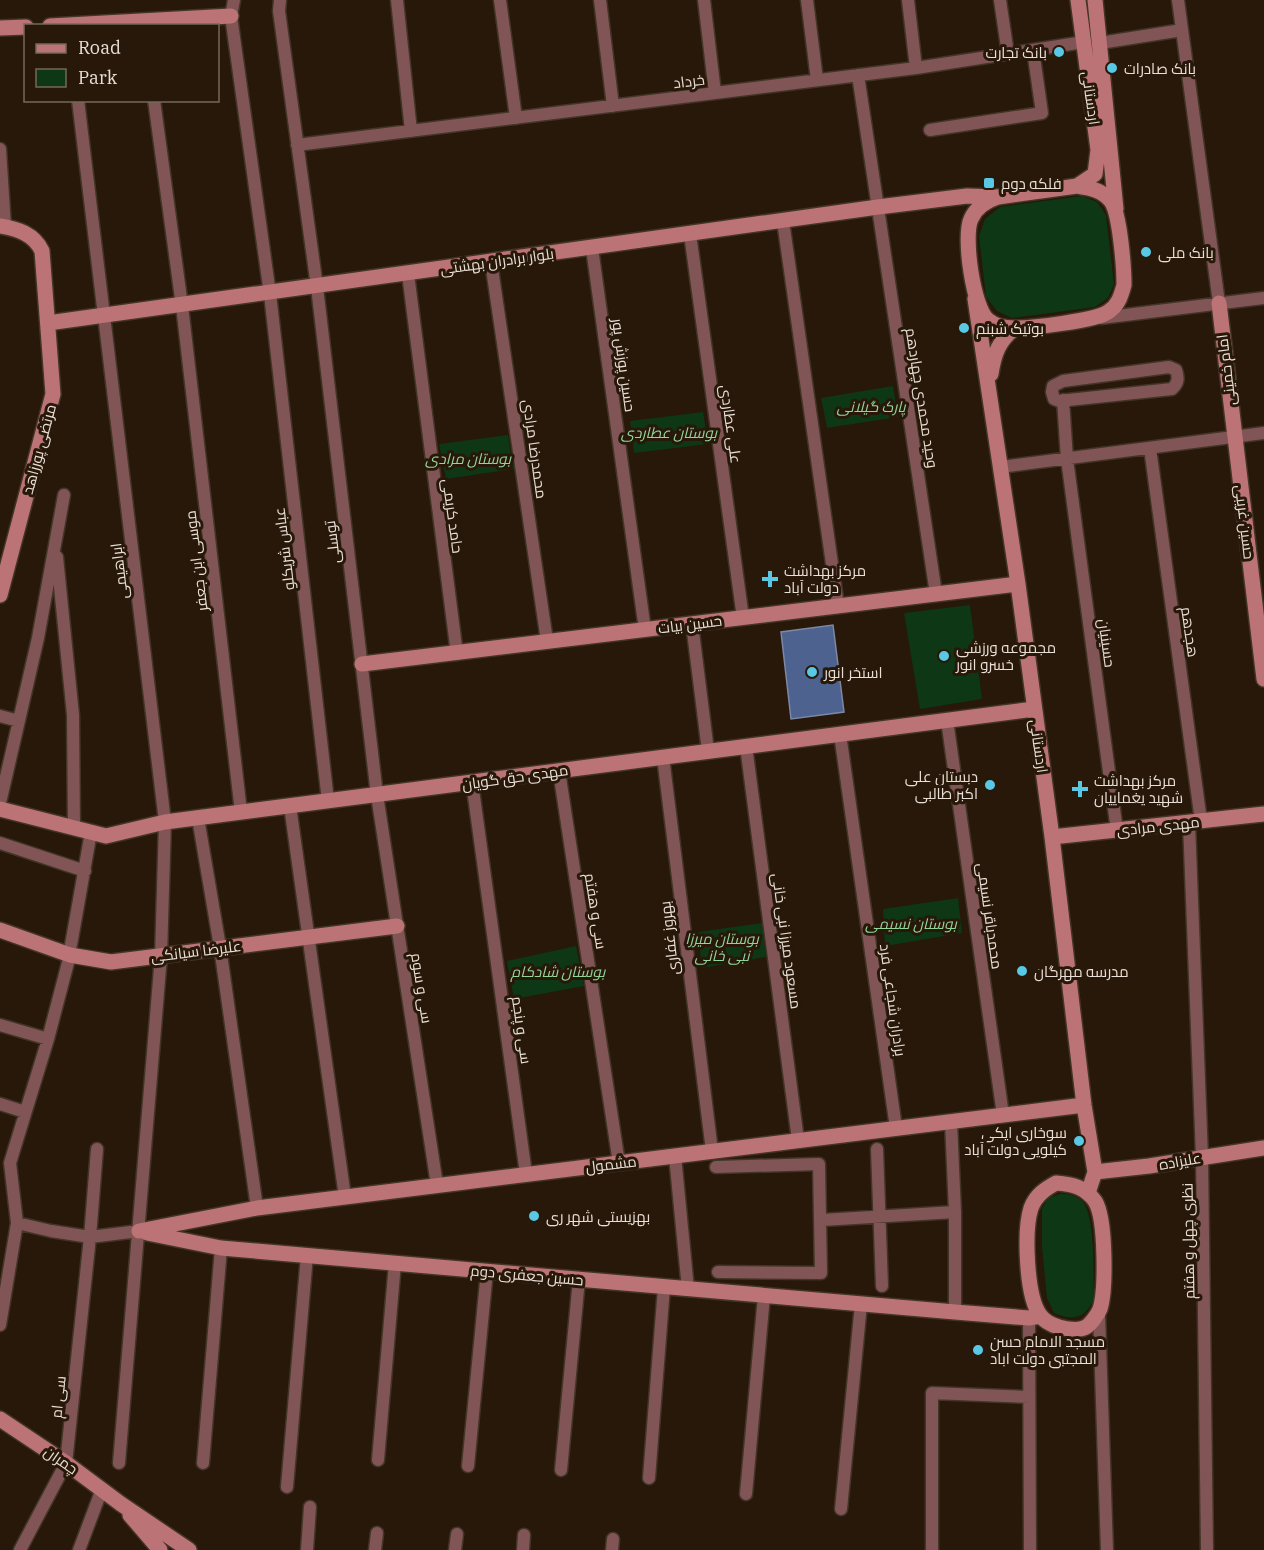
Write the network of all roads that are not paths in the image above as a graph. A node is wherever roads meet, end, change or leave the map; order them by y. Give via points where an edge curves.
1 (234, 0) edge
2 (280, 0) edge
3 (397, 0) edge
4 (500, 0) edge
5 (600, 0) edge
6 (704, 0) edge
7 (807, 0) edge
8 (908, 0) edge
9 (1000, 0) edge
10 (1078, 0) edge
11 (1095, 0) edge
12 (1178, 0) edge
13 (231, 16) junction
14 (144, 23) edge
15 (106, 24) edge
16 (24, 27) edge
17 (0, 28) edge
18 (1182, 30) junction
19 (1084, 42) junction
20 (1100, 42) junction
21 (1033, 50) junction
22 (1008, 54) junction
23 (916, 68) junction
24 (858, 75) junction
25 (817, 80) junction
26 (715, 93) junction
27 (78, 102) edge
28 (154, 102) edge
29 (613, 106) junction
30 (516, 118) junction
31 (930, 130) dead end
32 (411, 131) junction
33 (297, 145) junction
34 (0, 149) edge
35 (1077, 186) junction
36 (998, 197) junction
37 (947, 199) junction
38 (878, 207) junction
39 (1116, 213) junction
40 (972, 218) junction
41 (783, 221) junction
42 (2, 227) edge
43 (690, 234) junction
44 (592, 248) junction
45 (492, 262) junction
46 (408, 274) junction
47 (317, 287) junction
48 (270, 294) junction
49 (975, 298) junction
50 (1264, 298) edge
51 (1219, 303) junction
52 (182, 306) junction
53 (104, 317) junction
54 (1096, 318) junction
55 (48, 323) junction
56 (1015, 328) junction
57 (989, 386) junction
58 (1062, 400) junction
59 (1264, 433) edge
60 (1234, 436) junction
61 (1150, 448) junction
62 (1067, 459) junction
63 (1001, 467) junction
64 (64, 495) dead end
65 (55, 544) junction
66 (1018, 584) junction
67 (936, 594) junction
68 (0, 595) edge
69 (838, 606) junction
70 (742, 618) junction
71 (692, 624) junction
72 (645, 630) junction
73 (547, 641) junction
74 (457, 654) junction
75 (362, 664) junction
76 (1264, 679) edge
77 (1034, 709) junction
78 (0, 716) edge
79 (947, 720) junction
80 (19, 721) junction
81 (840, 734) junction
82 (746, 746) junction
83 (708, 751) junction
84 (663, 757) junction
85 (559, 771) junction
86 (472, 782) junction
87 (377, 795) junction
88 (328, 801) junction
89 (0, 803) edge
90 (290, 806) junction
91 (0, 809) edge
92 (241, 812) junction
93 (1264, 814) edge
94 (198, 818) junction
95 (165, 822) junction
96 (1195, 822) junction
97 (74, 828) junction
98 (1117, 831) junction
99 (91, 832) junction
100 (1052, 837) junction
101 (0, 843) edge
102 (85, 871) junction
103 (397, 926) junction
104 (0, 930) edge
105 (308, 938) junction
106 (220, 947) junction
107 (70, 950) junction
108 (161, 956) junction
109 (0, 1025) edge
110 (48, 1039) junction
111 (0, 1104) edge
112 (1084, 1105) junction
113 (26, 1112) junction
114 (1003, 1115) junction
115 (951, 1122) junction
116 (896, 1128) junction
117 (798, 1140) junction
118 (1264, 1148) edge
119 (97, 1149) dead end
120 (877, 1149) dead end
121 (712, 1151) junction
122 (675, 1156) junction
123 (1202, 1157) junction
124 (10, 1163) junction
125 (620, 1163) junction
126 (716, 1167) dead end
127 (1095, 1172) junction
128 (0, 1173) edge
129 (526, 1174) junction
130 (436, 1185) junction
131 (1088, 1193) junction
132 (345, 1197) junction
133 (257, 1208) junction
134 (955, 1212) junction
135 (881, 1216) junction
136 (822, 1220) junction
137 (17, 1223) junction
138 (139, 1231) junction
139 (90, 1237) junction
140 (221, 1248) junction
141 (307, 1256) junction
142 (395, 1263) junction
143 (487, 1271) junction
144 (718, 1272) dead end
145 (579, 1279) junction
146 (882, 1286) dead end
147 (664, 1287) junction
148 (688, 1289) junction
149 (764, 1296) junction
150 (861, 1304) junction
151 (955, 1312) junction
152 (1099, 1313) junction
153 (1035, 1317) junction
154 (0, 1325) edge
155 (1029, 1397) junction
156 (2, 1424) edge
157 (378, 1460) dead end
158 (66, 1462) junction
159 (119, 1463) dead end
160 (203, 1463) dead end
161 (468, 1466) dead end
162 (561, 1470) dead end
163 (649, 1478) dead end
164 (287, 1487) dead end
165 (102, 1489) junction
166 (746, 1494) dead end
167 (121, 1504) junction
168 (310, 1508) dead end
169 (841, 1509) dead end
170 (376, 1533) dead end
171 (457, 1534) dead end
172 (524, 1535) dead end
173 (20, 1550) edge
174 (80, 1550) edge
175 (160, 1550) edge
176 (189, 1550) edge
177 (307, 1550) edge
178 (375, 1550) edge
179 (455, 1550) edge
180 (523, 1550) edge
181 (932, 1550) edge
182 (1030, 1550) edge
183 (1107, 1550) edge
184 (1207, 1550) edge

1 - 13 street, عباس شریکلو
2 - 33 street, توسلی
3 - 32 street
4 - 30 street
5 - 29 street
6 - 26 street
7 - 25 street
8 - 23 street
9 - 22 street
10 - 19 street, اردستانی
11 - 20 street, اردستانی
12 - 18 street
13 - 14 street
13 - 48 street, عباس شریکلو
14 - 15 street
16 - 17 street
18 - 20 street
18 - 51 street
19 - 21 street, خرداد
19 - 35 street, اردستانی via 1098,165 1095,174
20 - 39 street, اردستانی
21 - 22 street, خرداد
21 - 31 street via 1042,113
22 - 23 street, خرداد
23 - 24 street, خرداد
24 - 25 street, خرداد
24 - 38 street, وحید محمدی چهاردهم
25 - 26 street, خرداد
26 - 29 street, خرداد
27 - 53 street, ابراهیمی
28 - 52 street, موسی ابن جعفر
29 - 30 street, خرداد
30 - 32 street, خرداد
32 - 33 street, خرداد
33 - 47 street, توسلی
34 - 42 street
35 - 36 street
35 - 39 street via 1102,194
36 - 37 street, بلوار برادران بهشتی
36 - 40 street via 987,201
37 - 38 street, بلوار برادران بهشتی
37 - 40 street via 968,210
38 - 41 street, بلوار برادران بهشتی
38 - 67 street, وحید محمدی چهاردهم
39 - 54 street via 1124,285 1115,307
40 - 49 street via 968,236
41 - 43 street, بلوار برادران بهشتی
41 - 69 street
42 - 55 street, مرتضی پورزاهد via 28,234 38,242
43 - 44 street, بلوار برادران بهشتی
43 - 70 street, علی عطاردی
44 - 45 street, بلوار برادران بهشتی
44 - 72 street, حسین پوزش پور
45 - 46 street, بلوار برادران بهشتی
45 - 73 street, محمدرضا مرادی
46 - 47 street, بلوار برادران بهشتی
46 - 74 street, حامد کریمی
47 - 48 street, بلوار برادران بهشتی
47 - 75 street, توسلی
48 - 52 street, بلوار برادران بهشتی
48 - 88 street, عباس شریکلو
49 - 56 street via 988,321
49 - 57 street, اردستانی
50 - 51 street
51 - 54 street
51 - 60 street, امام خمینی
52 - 53 street, بلوار برادران بهشتی
52 - 92 street, موسی ابن جعفر
53 - 55 street, بلوار برادران بهشتی
53 - 95 street, ابراهیمی
54 - 56 street
55 - 68 street, مرتضی پورزاهد via 53,394
56 - 57 street via 996,351
57 - 63 street, اردستانی
58 - 58 street, حسینیان via 1172,389 1178,376 1169,367 1063,381 1053,386 1052,392 1054,399
58 - 62 street, حسینیان
59 - 60 street
60 - 61 street
60 - 76 street, حسین غریبی
61 - 62 street
61 - 96 street, هجدهم
62 - 63 street
62 - 98 street, حسینیان
63 - 66 street, اردستانی
64 - 65 street
65 - 80 street
65 - 97 street via 73,715
66 - 67 street, حسین بیات
66 - 77 street, اردستانی
67 - 69 street, حسین بیات
69 - 70 street, حسین بیات
70 - 71 street, حسین بیات
71 - 72 street, حسین بیات
71 - 83 street
72 - 73 street, حسین بیات
73 - 74 street, حسین بیات
74 - 75 street, حسین بیات
75 - 87 street, توسلی
77 - 79 street, مهدی حق گویان
77 - 100 street, اردستانی
78 - 80 street
79 - 81 street, مهدی حق گویان
79 - 114 street, محمدباقر نسیمی
80 - 89 street
81 - 82 street, مهدی حق گویان
81 - 116 street, برادران شجاعی فرد
82 - 83 street, مهدی حق گویان
82 - 117 street, مسعود میرزا نبی خانی
83 - 84 street, مهدی حق گویان
84 - 85 street, مهدی حق گویان
84 - 121 street, بهروز غفاری
85 - 86 street, مهدی حق گویان
85 - 125 street, سی و هفتم
86 - 87 street, مهدی حق گویان
86 - 129 street, سی و پنجم
87 - 88 street, مهدی حق گویان
87 - 103 street, سی و سوم
88 - 90 street, مهدی حق گویان
90 - 92 street, مهدی حق گویان
90 - 105 street
91 - 97 street, مهدی حق گویان
92 - 94 street, مهدی حق گویان
93 - 96 street, مهدی مرادی
94 - 95 street, مهدی حق گویان
94 - 106 street
95 - 99 street, مهدی حق گویان via 106,836
95 - 108 street, ابراهیمی
96 - 98 street, مهدی مرادی
96 - 123 street, نظری چهل و هفتم
97 - 99 street, مهدی حق گویان
98 - 100 street, مهدی مرادی
99 - 102 street
100 - 112 street, اردستانی
101 - 102 street
102 - 107 street
103 - 105 street, علیرضا سیانکی
103 - 130 street, سی و سوم
104 - 107 street, علیرضا سیانکی
105 - 106 street, علیرضا سیانکی
105 - 132 street
106 - 108 street, علیرضا سیانکی
106 - 133 street
107 - 108 street, علیرضا سیانکی via 111,962
107 - 110 street
108 - 138 street, ابراهیمی
109 - 110 street
110 - 113 street
111 - 113 street
112 - 114 street, مشمول
112 - 127 street, اردستانی
113 - 124 street
114 - 115 street, مشمول
115 - 116 street, مشمول
115 - 134 street
116 - 117 street, مشمول
117 - 121 street, مشمول
118 - 123 street, علیزاده
119 - 139 street, سی ام
120 - 135 street
121 - 122 street, مشمول
122 - 125 street, مشمول
122 - 148 street
123 - 127 street, علیزاده
123 - 184 street, نظری چهل و هفتم
124 - 128 street
124 - 137 street
125 - 129 street, مشمول
126 - 136 street via 819,1164
127 - 131 street, اردستانی
129 - 130 street, مشمول
130 - 132 street, مشمول
131 - 152 street via 1097,1204 1102,1232 1103,1296
131 - 153 street via 1073,1184 1056,1183 1042,1191 1032,1207 1028,1223
132 - 133 street, مشمول
133 - 138 street, مشمول
134 - 135 street
134 - 151 street
135 - 136 street
135 - 146 street
136 - 144 street via 821,1274
137 - 139 street, حسین جعفری دوم
137 - 154 street
138 - 139 street, حسین جعفری دوم
138 - 140 street, حسین جعفری دوم
138 - 159 street, ابراهیمی
139 - 158 street, سی ام
140 - 141 street, حسین جعفری دوم
140 - 160 street
141 - 142 street, حسین جعفری دوم
141 - 164 street
142 - 143 street, حسین جعفری دوم
142 - 157 street
143 - 145 street, حسین جعفری دوم
143 - 161 street
145 - 147 street, حسین جعفری دوم
145 - 162 street
147 - 148 street, حسین جعفری دوم
147 - 163 street
148 - 149 street, حسین جعفری دوم
149 - 150 street, حسین جعفری دوم
149 - 166 street
150 - 151 street, حسین جعفری دوم
150 - 169 street
151 - 153 street, حسین جعفری دوم
152 - 153 street via 1086,1327 1068,1329
152 - 183 street
153 - 155 street
155 - 181 street via 932,1393
155 - 182 street
156 - 158 street, چمران
158 - 165 street, چمران
158 - 173 street, سی ام
165 - 167 street, چمران
165 - 174 street
167 - 175 street
167 - 176 street
168 - 177 street
170 - 178 street
171 - 179 street
172 - 180 street

